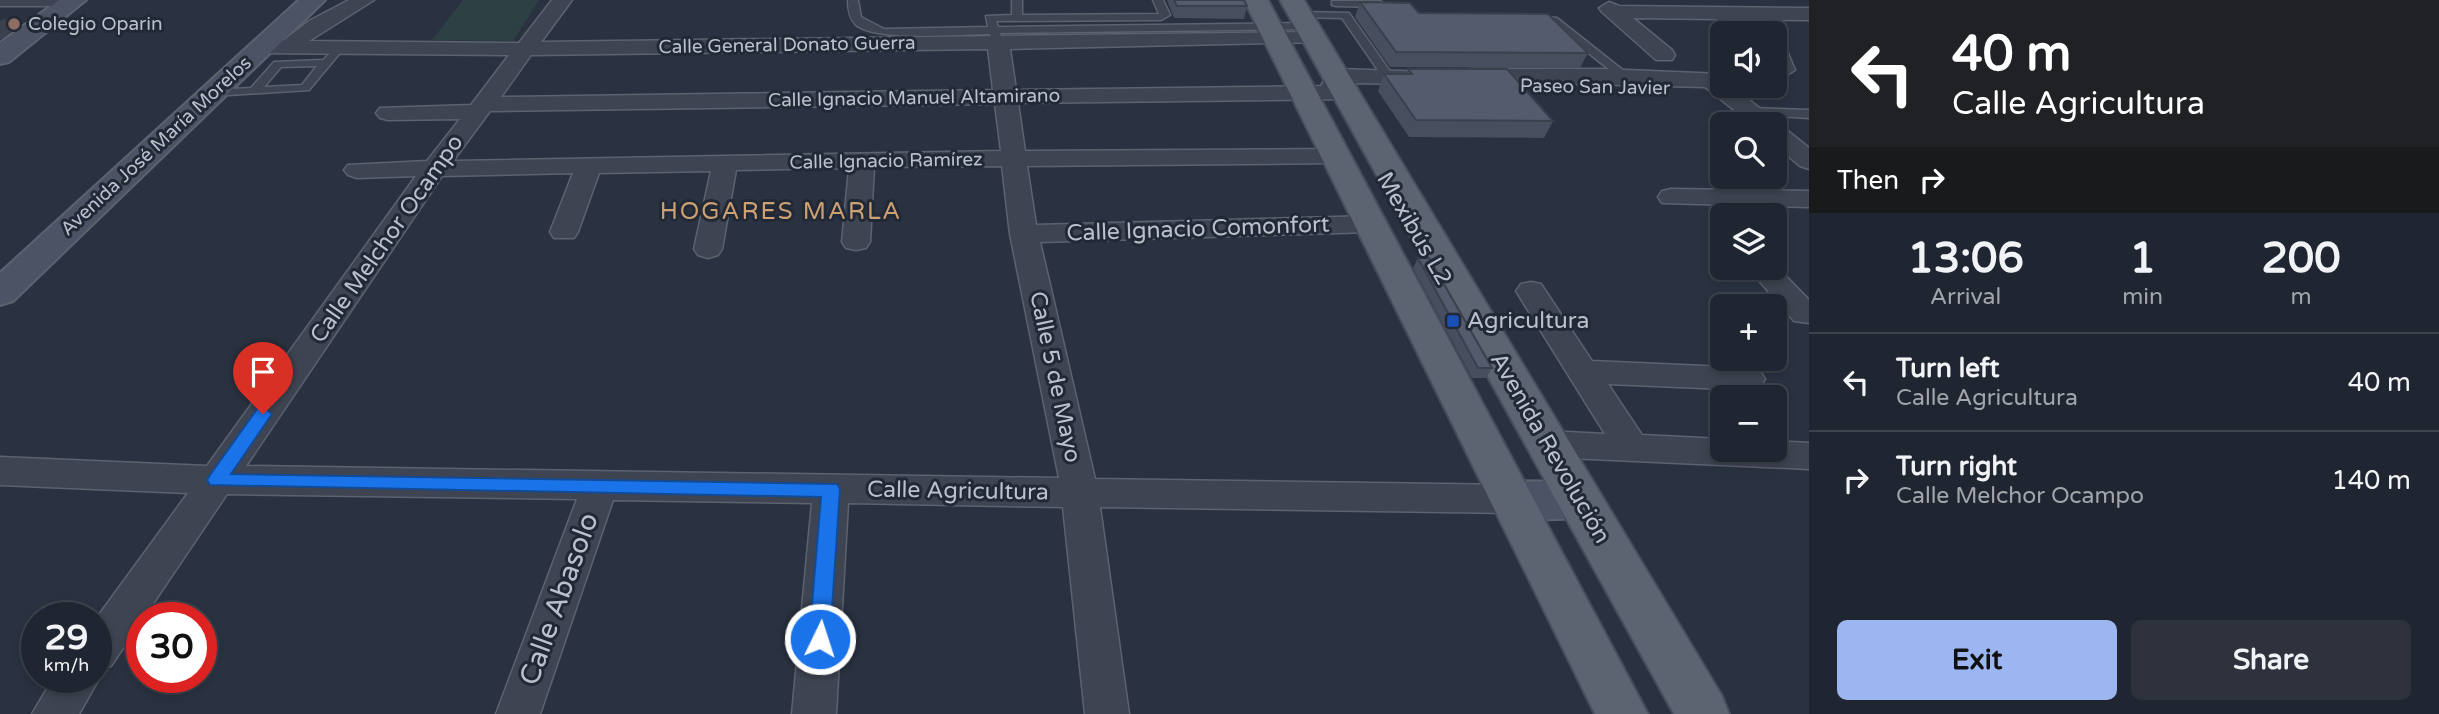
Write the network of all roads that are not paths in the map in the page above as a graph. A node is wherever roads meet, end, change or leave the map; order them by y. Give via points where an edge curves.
1 (0, 0) edge
2 (65, 0) edge
3 (74, 0) edge
4 (313, 0) edge
5 (364, 0) edge
6 (562, 0) edge
7 (853, 0) edge
8 (1017, 0) edge
9 (1158, 0) edge
10 (1256, 0) edge
11 (1267, 0) edge
12 (1705, 0) edge
13 (1804, 0) edge
14 (1335, 1) edge
15 (1390, 4) edge
16 (1809, 4) edge
17 (1607, 6) edge
18 (1102, 12) junction
19 (1723, 13) junction
20 (1809, 14) edge
21 (1345, 15) junction
22 (1527, 20) edge
23 (1733, 21) edge
24 (1292, 25) edge
25 (1107, 29) junction
26 (1002, 30) junction
27 (274, 47) junction
28 (519, 54) junction
29 (333, 55) junction
30 (1664, 55) dead end
31 (0, 56) edge
32 (429, 58) dead end
33 (1388, 77) junction
34 (1625, 77) junction
35 (1583, 81) junction
36 (1710, 83) edge
37 (1710, 84) edge
38 (1330, 88) junction
39 (254, 91) junction
40 (213, 93) junction
41 (1008, 97) junction
42 (1738, 98) edge
43 (480, 108) junction
44 (1753, 112) edge
45 (388, 113) dead end
46 (1809, 114) edge
47 (1787, 116) edge
48 (1787, 131) edge
49 (1809, 131) edge
50 (1787, 142) edge
51 (1337, 156) junction
52 (1012, 159) junction
53 (862, 160) junction
54 (1809, 161) edge
55 (725, 164) junction
56 (588, 167) junction
57 (435, 168) junction
58 (357, 170) dead end
59 (1809, 199) edge
60 (1710, 211) edge
61 (1372, 224) junction
62 (564, 232) dead end
63 (1024, 234) junction
64 (856, 242) dead end
65 (708, 249) dead end
66 (1765, 280) edge
67 (1531, 291) dead end
68 (0, 293) edge
69 (1807, 300) edge
70 (1584, 372) junction
71 (1749, 379) dead end
72 (1548, 444) junction
73 (1632, 448) junction
74 (1809, 456) edge
75 (0, 471) edge
76 (216, 480) junction
77 (600, 485) junction
78 (831, 489) junction
79 (1080, 493) junction
80 (1547, 499) junction
81 (112, 630) edge
82 (68, 693) edge
83 (54, 714) edge
84 (518, 714) edge
85 (814, 714) edge
86 (1107, 714) edge
87 (1622, 714) edge
88 (1641, 714) edge
89 (1688, 714) edge
90 (1703, 714) edge

1 - 2 street
3 - 31 main road
4 - 27 main road, Avenida José María Morelos
5 - 27 street
6 - 28 street, Calle Melchor Ocampo
7 - 26 lane via 855,21 883,32
8 - 26 lane
9 - 18 lane via 1165,15 1161,17
10 - 24 main road, Avenida Revolución
11 - 24 lane
12 - 19 street
13 - 16 street
14 - 15 lane
14 - 21 lane
17 - 19 street
17 - 30 street
18 - 25 lane
18 - 26 lane
19 - 20 street
19 - 23 street
21 - 24 lane
21 - 33 lane
22 - 34 lane via 1553,20
24 - 25 lane
24 - 26 street, Calle General Donato Guerra
24 - 38 main road, Avenida Revolución
24 - 38 main road, Avenida Revolución
25 - 26 lane
26 - 28 street, Calle General Donato Guerra
26 - 41 street, Calle 5 de Mayo
27 - 29 street, Calle General Donato Guerra
27 - 40 main road, Avenida José María Morelos
28 - 29 street, Calle General Donato Guerra
28 - 32 street
28 - 43 street, Calle Melchor Ocampo
29 - 39 lane via 278,64
29 - 39 lane via 304,88
33 - 35 street, Paseo San Javier
33 - 38 street, Paseo San Javier
34 - 35 street, Paseo San Javier
34 - 36 street, Paseo San Javier
35 - 37 street, Paseo San Javier
35 - 38 street, Paseo San Javier
38 - 41 street, Calle Ignacio Manuel Altamirano
38 - 51 main road, Avenida Revolución
38 - 72 main road, Avenida Revolución
38 - 80 lane, Mexibús L2
38 - 80 lane, Mexibús L2
39 - 40 lane
40 - 68 main road, Avenida José María Morelos
41 - 43 street, Calle Ignacio Manuel Altamirano
41 - 52 street, Calle 5 de Mayo
42 - 44 street
43 - 45 street, Calle Ignacio Manuel Altamirano
43 - 57 street, Calle Melchor Ocampo
46 - 47 lane
48 - 49 street
50 - 54 street
51 - 52 street, Calle Ignacio Ramírez
51 - 61 main road, Avenida Revolución
52 - 53 street, Calle Ignacio Ramírez
52 - 63 street, Calle 5 de Mayo
53 - 55 street, Calle Ignacio Ramírez
53 - 64 street
55 - 56 street, Calle Ignacio Ramírez
55 - 65 street
56 - 57 street, Calle Ignacio Ramírez
56 - 62 street
57 - 58 street, Calle Ignacio Ramírez
57 - 76 street, Calle Melchor Ocampo
59 - 60 street via 1685,191
61 - 63 street, Calle Ignacio Comonfort
61 - 80 main road, Avenida Revolución
63 - 79 street, Calle 5 de Mayo
66 - 69 street
67 - 70 street
70 - 71 street
70 - 73 street
72 - 73 street
72 - 80 main road, Avenida Revolución
73 - 74 street
75 - 76 street, Calle Agricultura
76 - 77 street, Calle Agricultura
76 - 81 street, Calle Melchor Ocampo
77 - 78 street, Calle Agricultura
77 - 84 street, Calle Abasolo
78 - 79 street, Calle Agricultura
78 - 85 street
79 - 80 street, Calle Agricultura
79 - 86 street, Calle 5 de Mayo
80 - 87 main road, Avenida Revolución
80 - 88 lane, Mexibús L2
80 - 89 lane, Mexibús L2
80 - 90 main road, Avenida Revolución
82 - 83 street

